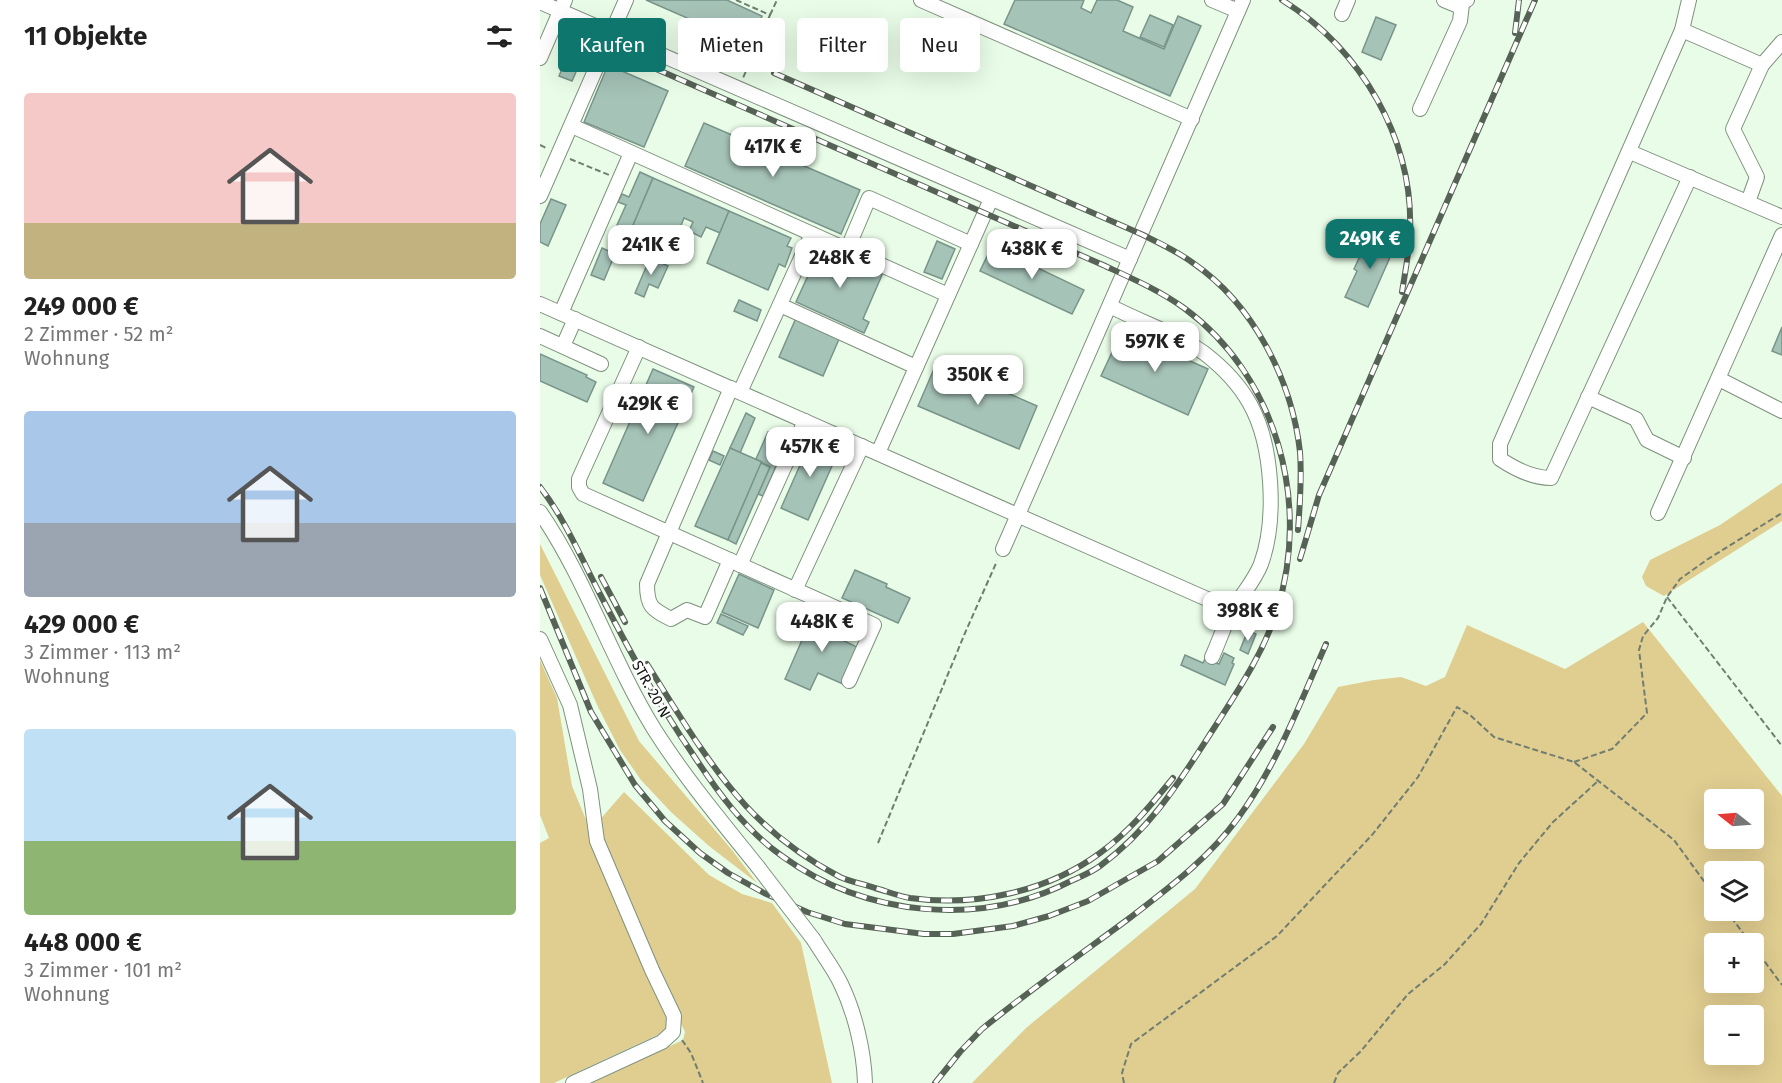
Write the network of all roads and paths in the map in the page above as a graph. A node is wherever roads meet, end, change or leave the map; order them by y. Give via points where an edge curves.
1 (626, 0) edge
2 (736, 0) edge
3 (777, 0) edge
4 (921, 0) edge
5 (1212, 0) edge
6 (1348, 0) edge
7 (1444, 0) edge
8 (1689, 0) edge
9 (540, 2) edge
10 (1464, 2) edge
11 (563, 6) edge
12 (1241, 6) edge
13 (1342, 14) dead end
14 (770, 15) junction
15 (585, 18) edge
16 (618, 18) edge
17 (1682, 30) junction
18 (543, 41) edge
19 (1782, 42) edge
20 (666, 57) edge
21 (540, 58) edge
22 (1762, 65) junction
23 (595, 72) edge
24 (738, 88) junction
25 (1420, 109) dead end
26 (1192, 119) junction
27 (572, 126) junction
28 (1630, 152) junction
29 (632, 153) junction
30 (1690, 177) junction
31 (540, 196) edge
32 (991, 199) junction
33 (1748, 202) junction
34 (1782, 217) edge
35 (812, 234) junction
36 (1782, 235) edge
37 (971, 244) junction
38 (847, 250) junction
39 (1130, 259) junction
40 (948, 295) junction
41 (540, 303) edge
42 (780, 304) junction
43 (1110, 306) junction
44 (561, 313) junction
45 (575, 319) junction
46 (540, 336) edge
47 (563, 346) junction
48 (639, 347) junction
49 (601, 364) dead end
50 (916, 367) junction
51 (1719, 379) junction
52 (736, 390) junction
53 (1588, 397) junction
54 (1782, 411) edge
55 (805, 421) junction
56 (862, 446) junction
57 (878, 453) junction
58 (1684, 458) junction
59 (540, 512) edge
60 (1659, 513) dead end
61 (1782, 513) edge
62 (1017, 515) junction
63 (668, 532) junction
64 (1003, 549) joint
65 (735, 563) junction
66 (795, 590) junction
67 (1667, 597) junction
68 (1232, 610) junction
69 (540, 639) edge
70 (1212, 657) dead end
71 (849, 681) dead end
72 (1782, 746) edge
73 (1574, 762) junction
74 (1598, 781) junction
75 (878, 843) dead end
76 (1704, 881) edge
77 (1764, 961) edge
78 (1782, 985) edge
79 (673, 1032) junction
80 (573, 1083) edge
81 (703, 1083) edge
82 (865, 1083) edge
83 (1125, 1083) edge
84 (1334, 1083) edge

1 - 16 lane
2 - 14 path
3 - 14 path
4 - 26 lane
5 - 12 lane
6 - 13 lane
7 - 10 lane via 1451,4
8 - 17 lane
9 - 11 lane
10 - 25 lane via 1460,21
11 - 15 lane
11 - 18 lane
12 - 26 lane
14 - 24 path
17 - 22 lane
17 - 28 lane
18 - 21 lane
19 - 22 lane
20 - 24 lane
22 - 33 lane via 1732,129 1757,177
23 - 27 lane
24 - 32 lane
26 - 39 lane
27 - 29 lane
27 - 31 lane
28 - 30 lane
28 - 53 lane via 1500,444 1500,459 1513,468 1551,478
29 - 35 lane
29 - 44 lane
30 - 33 lane
30 - 53 lane
32 - 37 lane
32 - 39 lane
33 - 34 lane
35 - 38 lane
35 - 42 lane
36 - 51 lane
37 - 38 lane via 869,198
37 - 40 lane
38 - 40 lane
39 - 43 lane
40 - 50 lane
41 - 44 lane
42 - 50 lane
42 - 52 lane
43 - 62 lane
43 - 68 lane via 1204,353 1232,379 1251,405 1268,465 1270,524 1260,566
44 - 45 lane
45 - 47 lane
45 - 48 lane
46 - 47 lane
47 - 49 lane
48 - 52 lane
48 - 63 lane via 579,479 579,487 583,494
50 - 57 lane
51 - 54 lane
51 - 58 lane
52 - 55 lane
52 - 63 lane
53 - 58 lane via 1636,419 1647,440
55 - 56 lane
55 - 65 lane
56 - 57 lane
56 - 66 lane
57 - 62 lane
58 - 60 lane
59 - 82 lane, STR. 20 N, bridge via 561,543 606,641 654,729 814,940 841,984 854,1020
61 - 67 path via 1680,579
62 - 64 lane
62 - 68 lane
63 - 65 lane
63 - 65 lane via 647,584 647,599 653,609 671,619 687,610 705,617
64 - 75 path
65 - 66 lane
66 - 71 lane via 874,625
67 - 72 path
67 - 73 path via 1658,618 1643,636 1639,650 1647,713 1612,749
68 - 70 lane
69 - 79 lane via 570,705 590,789 597,841 674,1017
73 - 74 path
73 - 83 path via 1494,737 1457,707 1418,777 1371,835 1277,936 1131,1044 1122,1073
74 - 76 path via 1674,840
74 - 84 path via 1553,822 1519,863 1481,924 1444,965 1408,994 1338,1073
77 - 78 path
79 - 80 lane via 662,1042
79 - 81 path via 691,1053

